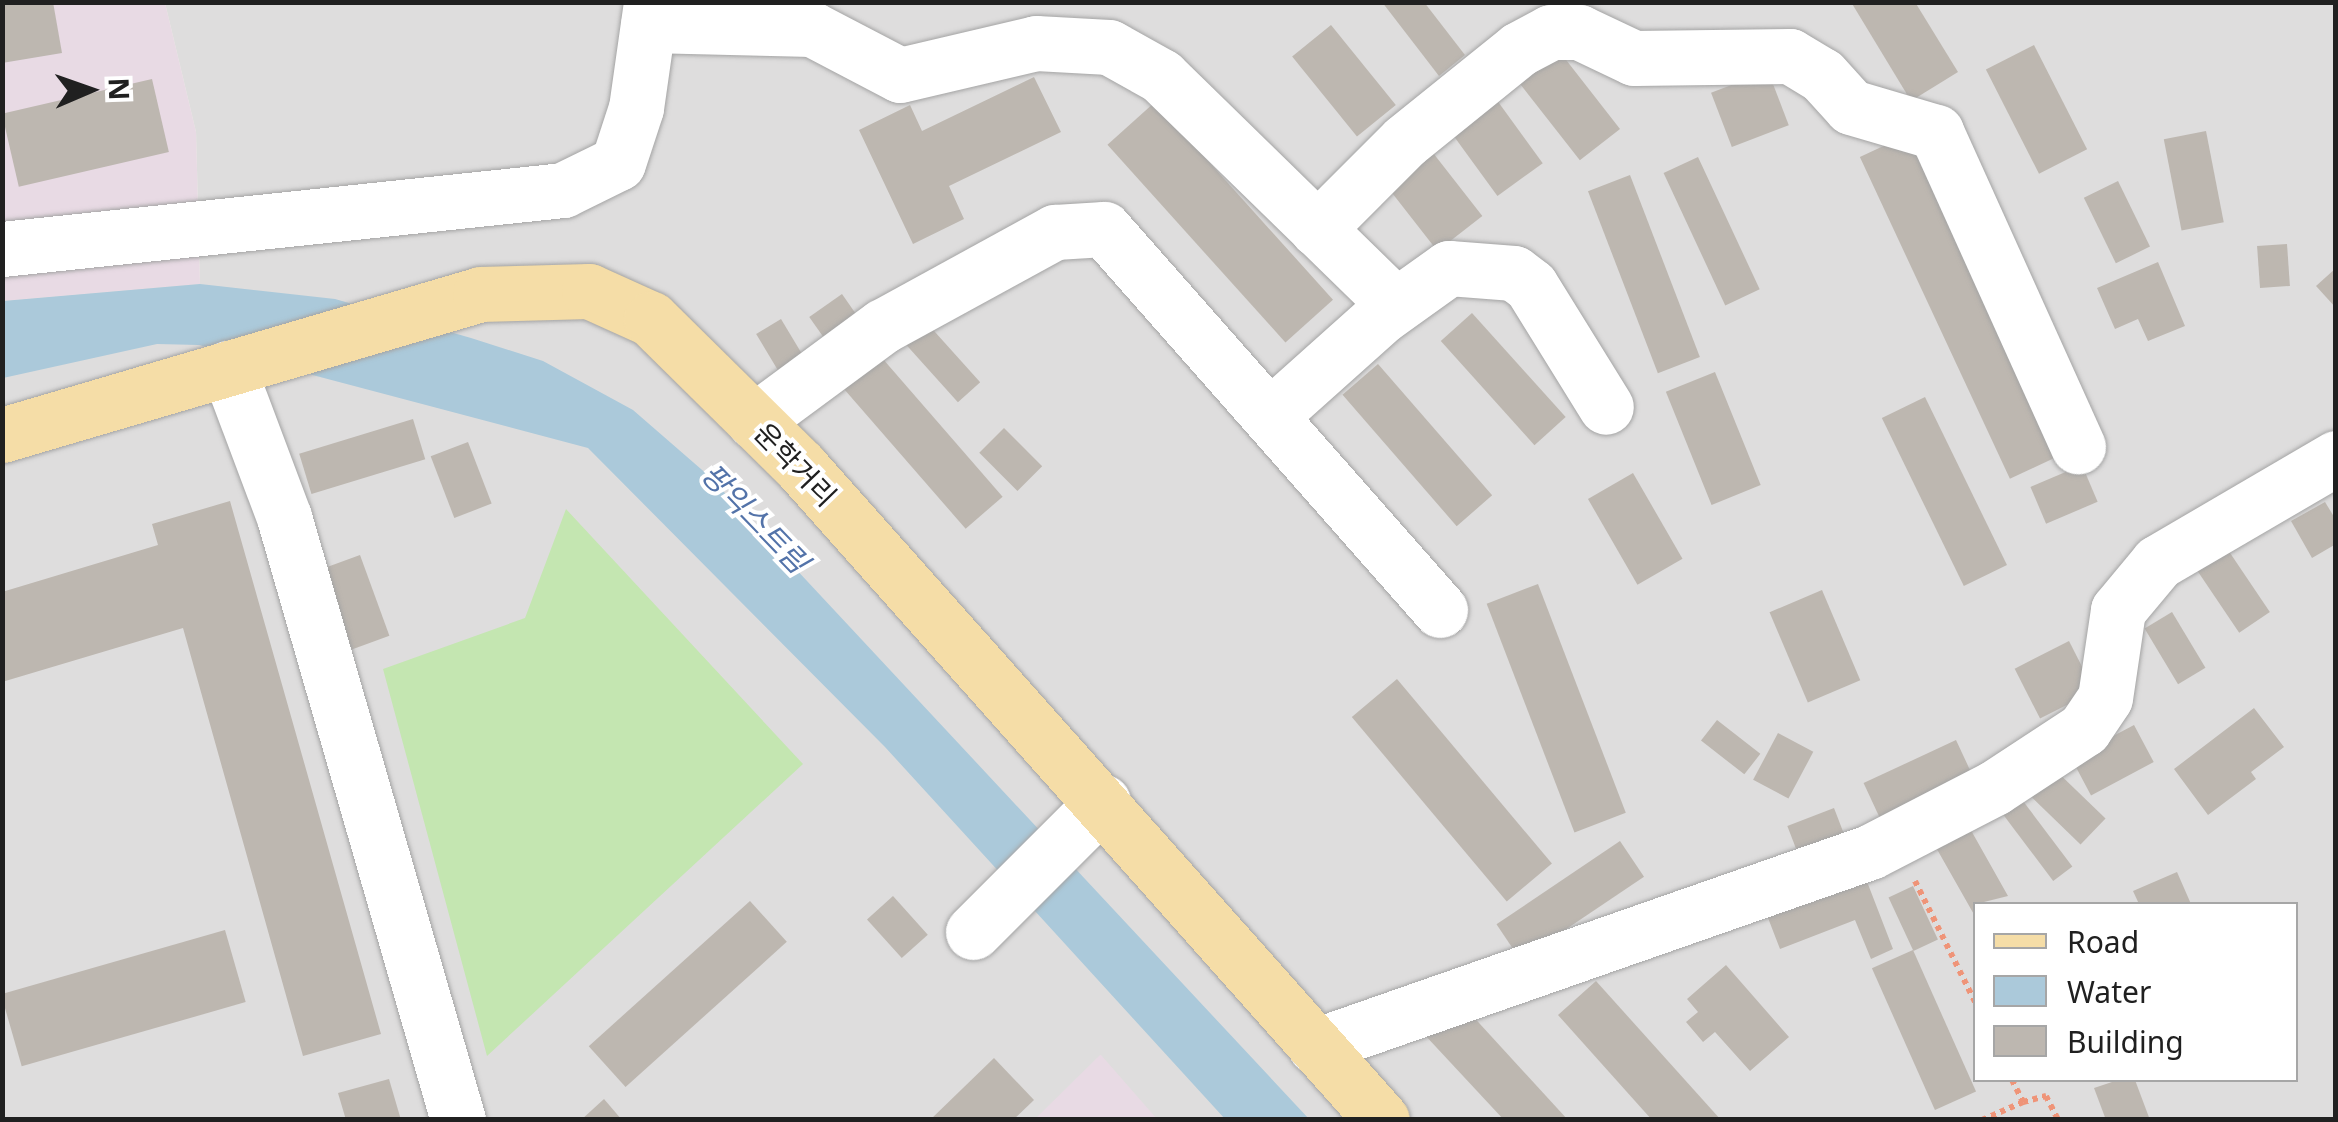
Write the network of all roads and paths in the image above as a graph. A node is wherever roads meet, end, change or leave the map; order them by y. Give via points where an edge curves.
1 (649, 14) edge
2 (1607, 24) edge
3 (1317, 228) junction
4 (2, 249) edge
5 (1396, 305) junction
6 (240, 364) junction
7 (1606, 407) dead end
8 (1271, 415) junction
9 (754, 421) junction
10 (2, 434) edge
11 (2078, 446) dead end
12 (2336, 458) edge
13 (1440, 610) dead end
14 (1090, 817) junction
15 (1894, 839) junction
16 (985, 921) dead end
17 (1973, 998) edge
18 (1315, 1046) junction
19 (2013, 1082) edge
20 (2023, 1102) junction
21 (458, 1120) edge
22 (1382, 1120) edge
23 (1982, 1120) edge
24 (2058, 1120) edge

1 - 3 street via 812,28 900,75 1036,43 1109,47 1162,76
1 - 4 street via 636,108 618,162 563,190
2 - 3 street via 1551,32 1519,49 1405,142
2 - 11 street via 1634,58 1790,56 1822,76 1850,106 1936,132
3 - 5 street
5 - 7 street via 1448,268 1514,273 1530,286
5 - 8 street
6 - 9 main road, 운학거리 via 480,294 589,291 651,320
6 - 10 main road, 운학거리
6 - 21 street
8 - 9 street via 1104,229 1087,226 1055,232 883,326
8 - 13 street
9 - 14 main road, 운학거리
12 - 15 street via 2158,562 2118,610 2105,698 2084,729 1994,788
14 - 16 street
14 - 18 main road, 운학거리
15 - 17 path
15 - 18 street
18 - 22 main road, 운학거리
19 - 20 path
20 - 23 path
20 - 24 path via 2046,1096

